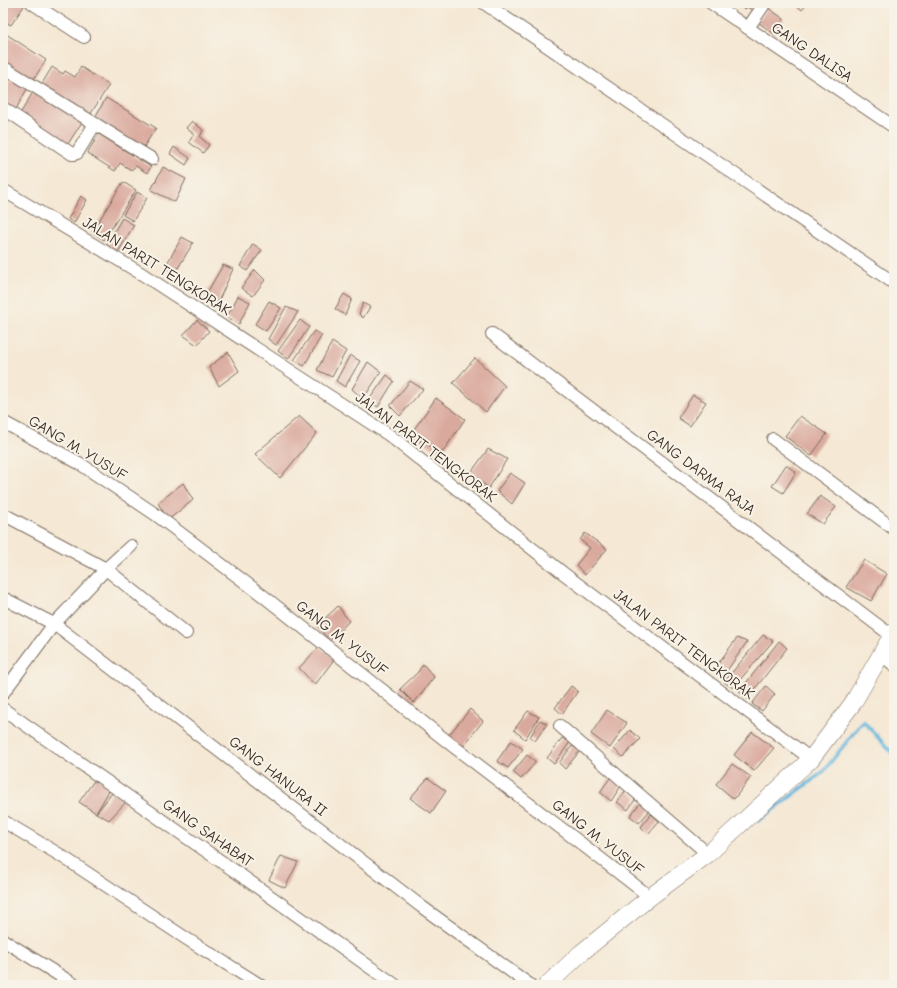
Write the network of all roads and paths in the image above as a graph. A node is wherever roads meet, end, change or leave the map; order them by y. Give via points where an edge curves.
1 (32, 3) edge
2 (484, 3) edge
3 (711, 3) edge
4 (766, 3) edge
5 (748, 28) junction
6 (84, 37) dead end
7 (3, 67) edge
8 (3, 108) edge
9 (94, 124) junction
10 (894, 127) edge
11 (152, 160) dead end
12 (3, 190) edge
13 (894, 283) edge
14 (492, 334) dead end
15 (3, 422) edge
16 (773, 439) dead end
17 (3, 514) edge
18 (894, 529) edge
19 (130, 546) dead end
20 (106, 569) junction
21 (3, 598) edge
22 (54, 624) junction
23 (186, 633) dead end
24 (893, 634) edge
25 (881, 654) junction
26 (894, 665) edge
27 (5, 688) edge
28 (3, 708) edge
29 (560, 726) dead end
30 (811, 759) junction
31 (3, 821) edge
32 (708, 854) junction
33 (650, 897) junction
34 (3, 940) edge
35 (75, 985) edge
36 (260, 985) edge
37 (395, 985) edge
38 (530, 985) edge
39 (547, 985) edge

1 - 6 street
2 - 13 street
3 - 5 street, GANG DALISA
4 - 5 street
5 - 10 street, GANG DALISA
7 - 9 street
8 - 9 street via 72,154 77,153
9 - 11 street
12 - 30 street, JALAN PARIT TENGKORAK via 142,274 389,435 563,573
14 - 24 street, GANG DARMA RAJA
15 - 33 street, GANG M. YUSUF via 79,463 155,514
16 - 18 street
17 - 20 street
19 - 20 street
20 - 22 street
20 - 23 street
21 - 22 street, GANG HANURA II
22 - 27 street
22 - 38 street, GANG HANURA II via 416,902
24 - 25 main road
25 - 26 street
25 - 30 main road via 853,703
28 - 37 street, GANG SAHABAT
29 - 32 street
30 - 32 main road
31 - 36 street via 60,855
32 - 33 main road
33 - 39 main road via 581,953
34 - 35 street

